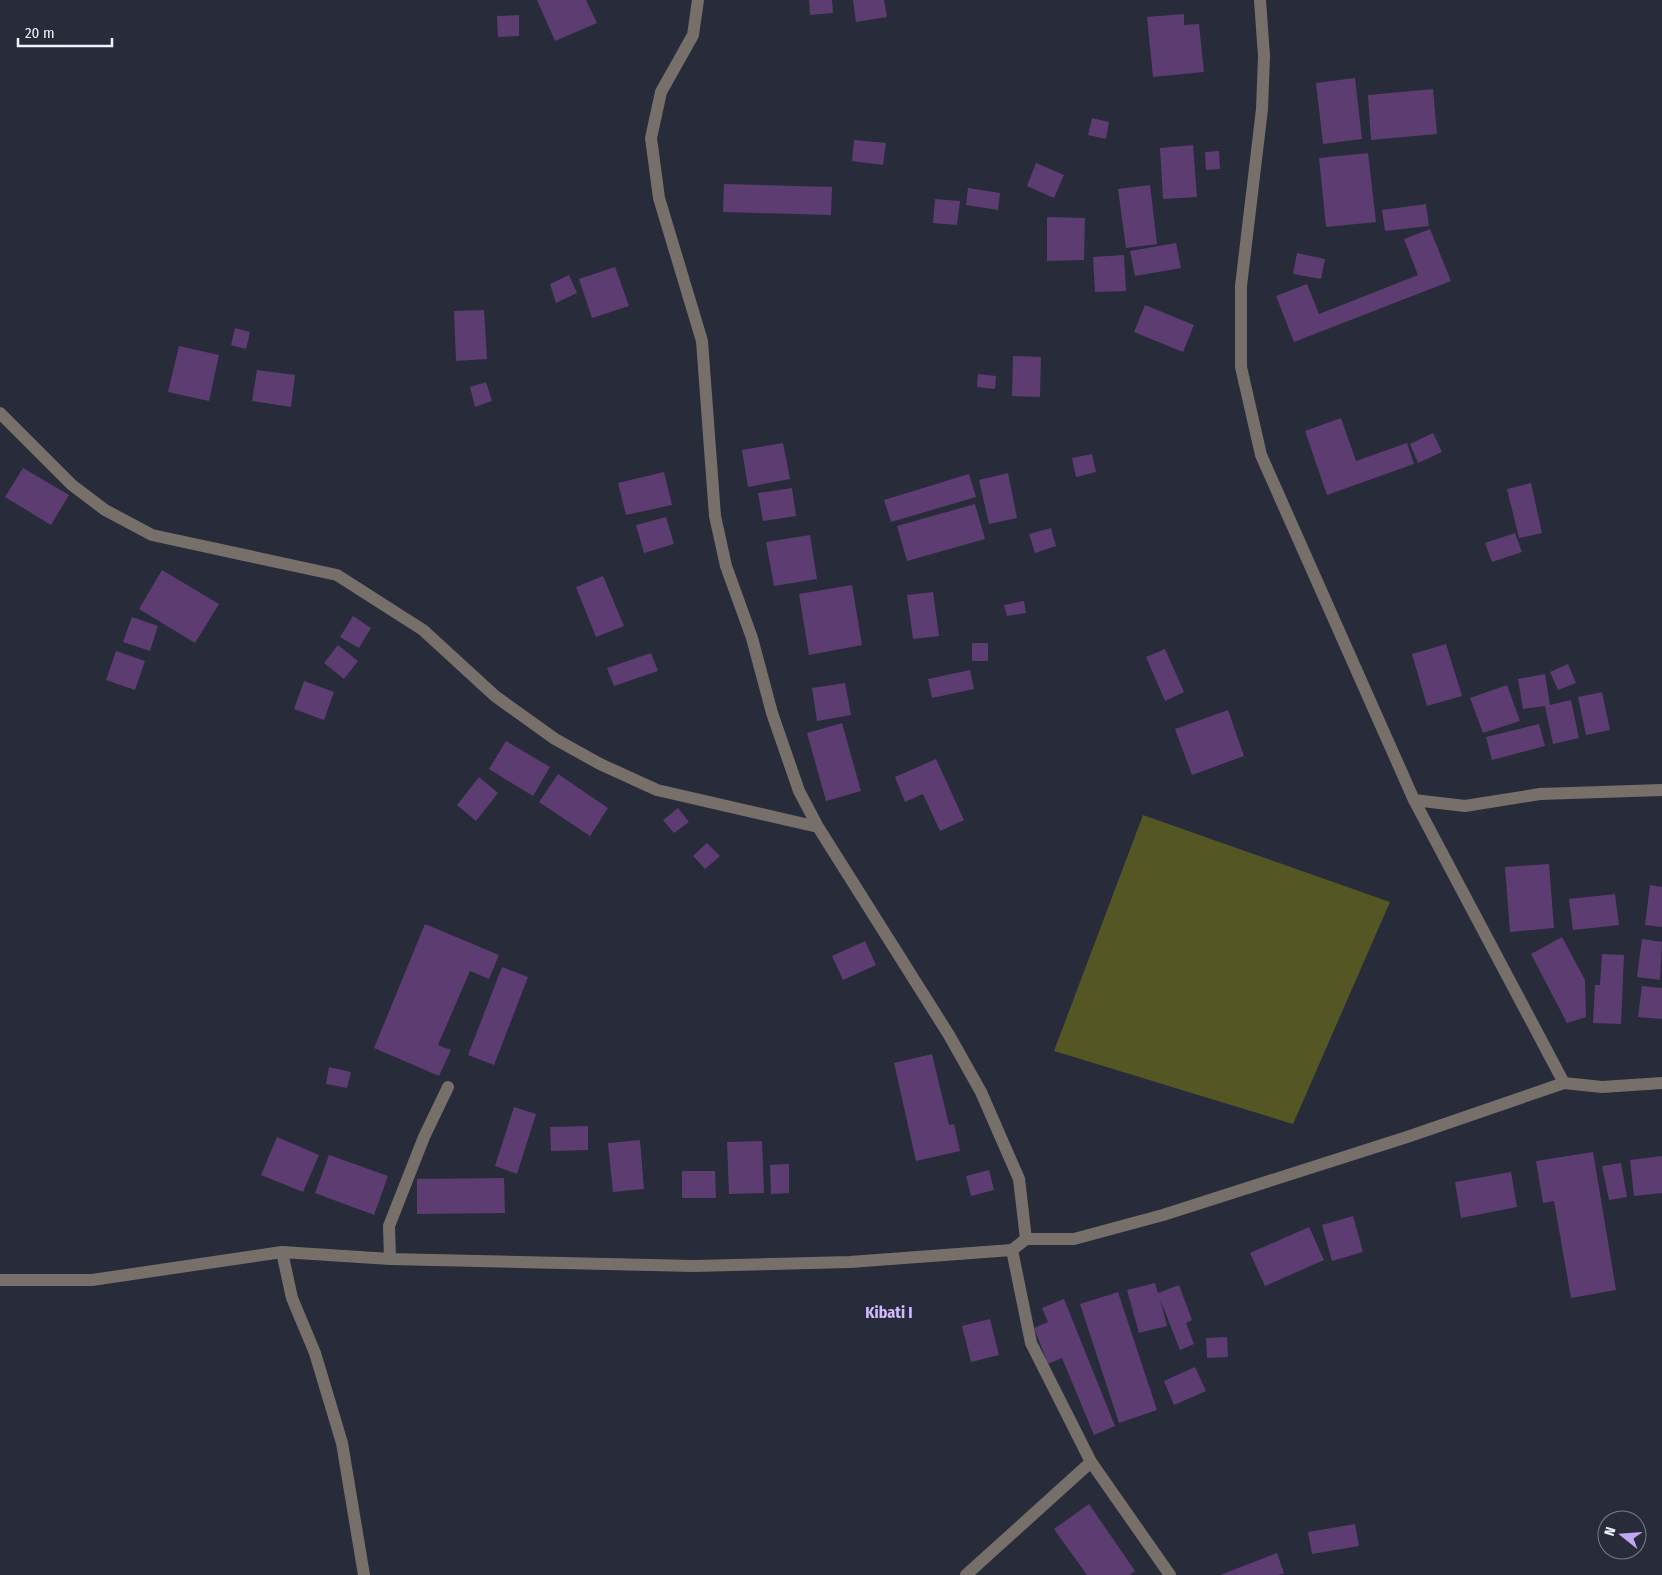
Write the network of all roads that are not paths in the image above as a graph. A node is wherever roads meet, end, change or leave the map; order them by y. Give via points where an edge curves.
1 (698, 0) edge
2 (1260, 0) edge
3 (0, 413) edge
4 (1662, 790) edge
5 (1414, 800) junction
6 (818, 827) junction
7 (1564, 1083) junction
8 (1662, 1083) edge
9 (448, 1086) dead end
10 (1026, 1239) junction
11 (1012, 1250) junction
12 (282, 1252) junction
13 (390, 1259) junction
14 (0, 1280) edge
15 (1091, 1462) junction
16 (364, 1575) edge
17 (966, 1575) edge
18 (1170, 1575) edge

1 - 6 street via 692,35 661,92 651,138 659,198 702,340 715,516 726,566 752,638 772,713 799,791
2 - 5 street via 1264,56 1262,109 1241,286 1241,367 1261,455
3 - 6 street via 72,485 105,510 152,534 337,575 423,630 495,696 555,739 600,764 657,790
4 - 5 street via 1540,794 1465,806
5 - 7 street
6 - 10 street via 949,1035 981,1092 1019,1179
7 - 8 street via 1602,1087
7 - 10 street via 1163,1215 1074,1239
9 - 13 street via 389,1226
10 - 11 street
11 - 13 street via 850,1262 694,1266
11 - 15 street via 1031,1343
12 - 13 street
12 - 14 street via 92,1280
12 - 16 street via 292,1298 316,1353 342,1442
15 - 17 street
15 - 18 street

